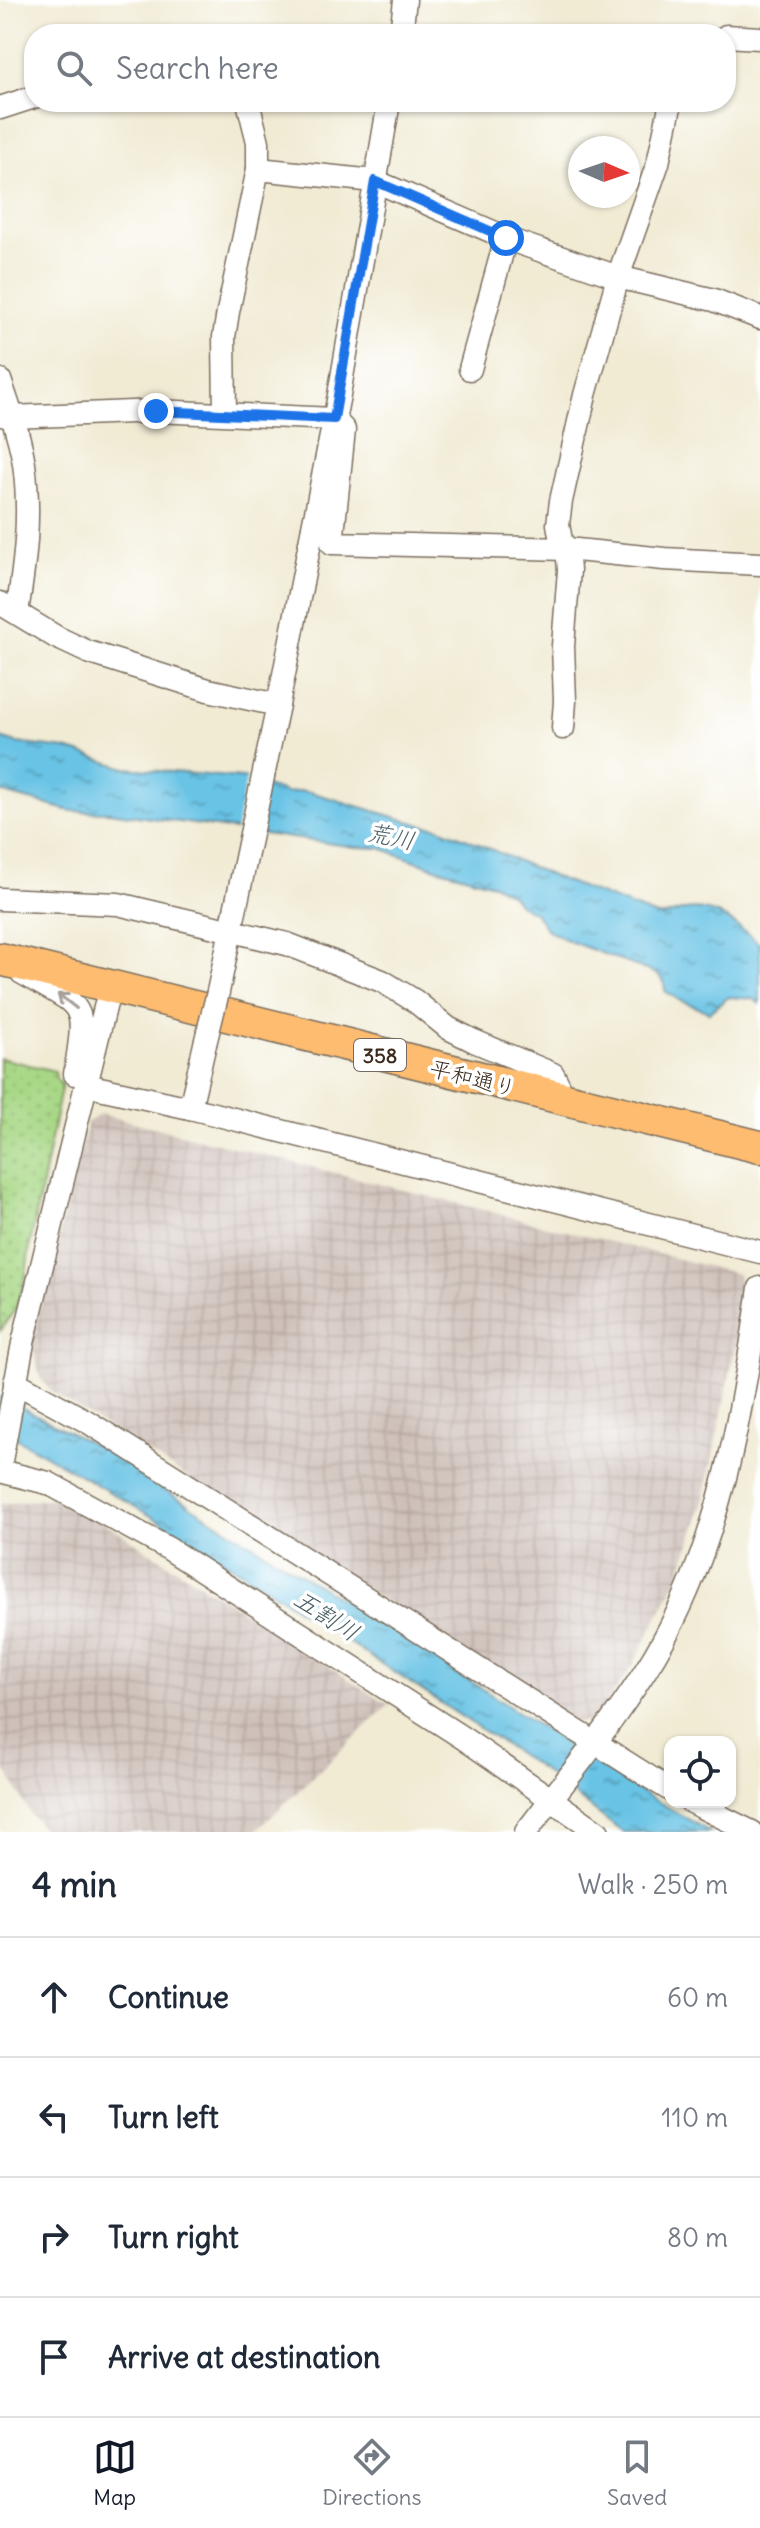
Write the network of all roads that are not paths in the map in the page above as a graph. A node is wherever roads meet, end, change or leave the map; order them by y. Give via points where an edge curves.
1 (405, 0) edge
2 (402, 24) edge
3 (736, 37) edge
4 (760, 38) edge
5 (24, 98) edge
6 (2, 100) edge
7 (250, 112) edge
8 (387, 112) edge
9 (669, 112) edge
10 (258, 169) junction
11 (375, 181) junction
12 (506, 238) junction
13 (618, 277) junction
14 (760, 318) edge
15 (470, 369) dead end
16 (0, 380) edge
17 (225, 413) junction
18 (6, 416) edge
19 (334, 419) junction
20 (567, 549) junction
21 (760, 564) edge
22 (8, 608) edge
23 (277, 710) junction
24 (563, 728) dead end
25 (0, 899) edge
26 (230, 925) junction
27 (0, 960) edge
28 (110, 987) junction
29 (86, 1085) junction
30 (559, 1099) junction
31 (190, 1108) junction
32 (76, 1127) junction
33 (760, 1147) edge
34 (760, 1252) edge
35 (760, 1288) edge
36 (15, 1387) junction
37 (1, 1462) edge
38 (591, 1746) junction
39 (664, 1787) edge
40 (555, 1794) junction
41 (703, 1808) edge
42 (526, 1832) edge
43 (598, 1832) edge
44 (752, 1832) edge

1 - 2 street
3 - 4 street
5 - 6 street
7 - 10 street
8 - 11 street
9 - 13 street via 658,163
10 - 11 street
10 - 17 street via 226,324
11 - 12 street
11 - 19 street
12 - 13 street
12 - 15 street
13 - 14 street via 714,300
13 - 20 street via 561,501 558,524
16 - 18 street
17 - 18 street
17 - 19 street
18 - 22 street via 24,461 28,518 25,564
19 - 20 street via 344,430 332,543
19 - 23 street
20 - 21 street
20 - 24 street
22 - 23 street via 88,652
23 - 26 street
25 - 26 street via 118,904
26 - 30 street via 382,981 448,1028 553,1074
26 - 31 street, bridge
27 - 28 highway, 平和通り / 358
32 -> 27 street via 73,1082 82,1018 66,997
28 - 29 street
28 - 30 highway, 平和通り / 358
29 - 31 street
29 - 32 street
30 - 33 highway, 平和通り / 358
31 - 34 street
32 - 36 street
35 - 38 street via 727,1469 695,1571 655,1656
36 - 37 street
36 - 38 street via 88,1422
37 - 40 street via 169,1549
38 - 39 street
38 - 40 street
40 - 42 street
40 - 43 street
41 - 44 street

